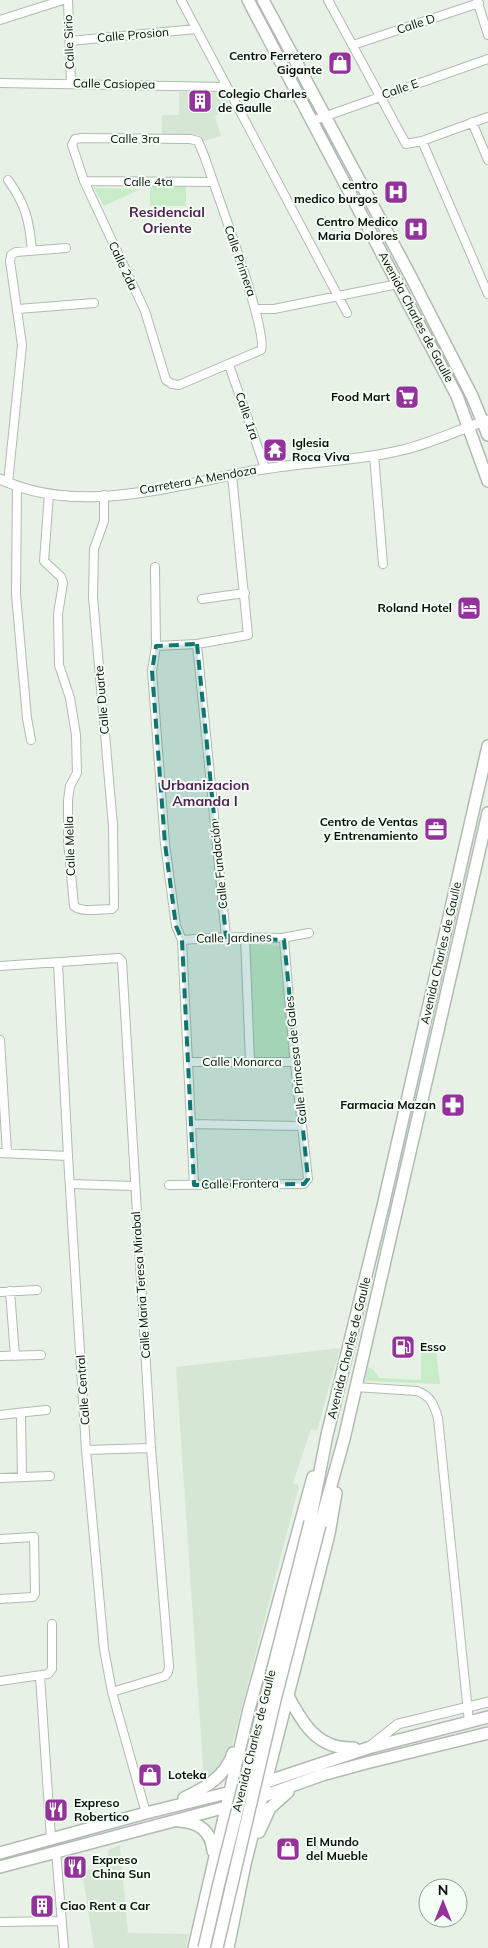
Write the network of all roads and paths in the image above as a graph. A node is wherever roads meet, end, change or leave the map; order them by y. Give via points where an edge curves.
1 (64, 0) edge
2 (68, 0) edge
3 (181, 0) edge
4 (248, 0) edge
5 (263, 0) edge
6 (328, 0) edge
7 (478, 2) edge
8 (0, 20) edge
9 (196, 29) junction
10 (488, 34) edge
11 (70, 41) junction
12 (353, 45) junction
13 (488, 59) edge
14 (0, 83) edge
15 (71, 83) junction
16 (227, 87) junction
17 (379, 96) junction
18 (324, 116) junction
19 (488, 116) edge
20 (312, 121) junction
21 (472, 122) junction
22 (336, 139) junction
23 (72, 141) joint
24 (198, 141) joint
25 (422, 141) junction
26 (324, 143) junction
27 (488, 160) edge
28 (8, 180) dead end
29 (84, 181) junction
30 (213, 182) junction
31 (66, 248) dead end
32 (32, 250) junction
33 (398, 284) junction
34 (488, 292) edge
35 (337, 296) junction
36 (94, 303) dead end
37 (256, 309) junction
38 (18, 310) junction
39 (347, 313) dead end
40 (229, 365) junction
41 (486, 421) edge
42 (470, 426) junction
43 (488, 435) edge
44 (374, 455) junction
45 (265, 468) junction
46 (232, 475) junction
47 (488, 481) edge
48 (9, 483) edge
49 (49, 494) junction
50 (104, 495) junction
51 (383, 564) dead end
52 (155, 567) dead end
53 (245, 593) junction
54 (202, 598) dead end
55 (197, 644) junction
56 (156, 646) junction
57 (31, 740) dead end
58 (487, 754) edge
59 (488, 813) edge
60 (454, 892) junction
61 (469, 894) junction
62 (74, 906) joint
63 (309, 933) dead end
64 (226, 937) junction
65 (245, 937) junction
66 (283, 939) junction
67 (182, 940) junction
68 (58, 963) junction
69 (0, 966) edge
70 (0, 1040) edge
71 (189, 1062) junction
72 (250, 1062) junction
73 (295, 1062) junction
74 (192, 1124) junction
75 (302, 1126) junction
76 (4, 1153) edge
77 (68, 1156) junction
78 (308, 1179) joint
79 (70, 1184) junction
80 (194, 1184) junction
81 (169, 1185) dead end
82 (134, 1186) junction
83 (37, 1290) dead end
84 (10, 1291) junction
85 (0, 1292) edge
86 (41, 1355) dead end
87 (0, 1356) edge
88 (15, 1356) junction
89 (355, 1387) junction
90 (46, 1410) dead end
91 (0, 1415) edge
92 (19, 1415) junction
93 (327, 1436) junction
94 (344, 1439) junction
95 (151, 1448) junction
96 (86, 1450) junction
97 (50, 1476) dead end
98 (22, 1477) junction
99 (0, 1478) edge
100 (315, 1524) junction
101 (0, 1539) edge
102 (0, 1599) edge
103 (52, 1624) dead end
104 (40, 1676) junction
105 (0, 1681) edge
106 (112, 1692) junction
107 (288, 1696) junction
108 (488, 1702) edge
109 (468, 1706) junction
110 (249, 1709) junction
111 (488, 1717) edge
112 (469, 1722) junction
113 (488, 1733) edge
114 (368, 1748) junction
115 (322, 1775) junction
116 (266, 1782) junction
117 (229, 1793) junction
118 (262, 1797) junction
119 (226, 1807) junction
120 (163, 1808) junction
121 (146, 1813) junction
122 (167, 1822) junction
123 (51, 1839) junction
124 (56, 1851) junction
125 (0, 1853) edge
126 (212, 1863) junction
127 (246, 1864) junction
128 (0, 1867) edge
129 (62, 1921) junction
130 (0, 1922) edge
131 (64, 1948) edge
132 (194, 1948) edge
133 (204, 1948) edge
134 (217, 1948) edge
135 (228, 1948) edge

1 - 8 street
2 - 11 street, Calle Sirio
3 - 9 street
4 - 20 main road, Avenida Charles de Gaulle
5 - 18 main road, Avenida Charles de Gaulle
6 - 12 street
7 - 10 street
7 - 12 street, Calle D
9 - 11 street, Calle Prosion
9 - 16 street
11 - 15 street, Calle Sirio
12 - 17 street
13 - 17 street, Calle E
14 - 15 street, Calle Casiopea
15 - 16 street, Calle Casiopea
16 - 35 street
17 - 18 street, Calle E
17 - 25 street via 404,142
18 - 20 street, Calle E
18 - 22 main road, Avenida Charles de Gaulle
19 - 21 street
20 - 26 main road, Avenida Charles de Gaulle
21 - 25 street
21 - 27 street
22 - 26 main road
22 - 41 main road, Avenida Charles de Gaulle
23 - 24 street, Calle 3ra via 82,138
23 - 29 street, Calle 2da
24 - 30 street, Calle Primera
25 - 34 street
26 - 33 main road, Avenida Charles de Gaulle
28 - 32 street via 22,200 29,219
29 - 30 street, Calle 4ta
29 - 40 street, Calle 2da via 145,311 166,380 179,384
30 - 37 street, Calle Primera
31 - 32 street
32 - 38 street via 11,255
33 - 35 street
33 - 42 main road, Avenida Charles de Gaulle
35 - 37 street via 274,310
35 - 39 street
36 - 38 street
37 - 40 street, Calle Primera via 263,338 261,350
38 - 48 street via 22,345
40 - 45 street, Calle 1ra
41 - 42 street, Carretera A Mendoza
41 - 43 main road, Avenida Charles de Gaulle
42 - 44 street, Carretera A Mendoza via 429,443
42 - 47 main road, Avenida Charles de Gaulle
44 - 45 street, Carretera A Mendoza
44 - 51 street
45 - 46 street, Carretera A Mendoza
46 - 50 street, Carretera A Mendoza
46 - 53 street
48 - 49 street, Carretera A Mendoza
48 - 57 street via 26,718
49 - 50 street, Carretera A Mendoza via 73,498
49 - 62 street, Calle Mella via 44,561 61,576 63,583 58,614 59,665 70,698 76,735 77,773 70,786 68,841
50 - 62 street, Calle Duarte via 104,521 94,549 93,597 113,826 114,907 78,909
52 - 56 street
53 - 54 street
53 - 55 street via 248,635
55 - 56 street
55 - 64 street, Calle Fundación
56 - 67 street via 152,671 165,844 176,926
58 - 60 main road, Avenida Charles de Gaulle
59 - 61 main road, Avenida Charles de Gaulle
60 - 61 main road
60 - 93 main road, Avenida Charles de Gaulle
61 - 89 main road, Avenida Charles de Gaulle
63 - 66 street, Calle Jardines
64 - 65 street, Calle Jardines
64 - 67 street, Calle Jardines
65 - 66 street, Calle Jardines
65 - 72 street
66 - 73 street, Calle Princesa de Gales
67 - 71 street
68 - 69 street, Calle Maria Teresa Mirabal
68 - 77 street, Calle Central
68 - 82 street, Calle Maria Teresa Mirabal via 119,958 122,961
70 - 76 street
71 - 72 street, Calle Monarca
71 - 74 street
72 - 73 street, Calle Monarca
73 - 75 street, Calle Princesa de Gales
74 - 75 street
74 - 80 street
75 - 78 street, Calle Princesa de Gales
76 - 77 street
77 - 79 street, Calle Central
78 - 80 street, Calle Frontera via 304,1184
79 - 82 street
79 - 96 street, Calle Central
80 - 81 street, Calle Frontera
82 - 95 street, Calle Maria Teresa Mirabal
83 - 84 street
84 - 85 street
84 - 88 street
86 - 88 street
87 - 88 street
89 - 94 main road, Avenida Charles de Gaulle
89 - 109 street via 418,1391 426,1394 432,1402 438,1418
90 - 92 street
91 - 92 street
92 - 98 street
93 - 100 main road, Avenida Charles de Gaulle
93 - 110 main road via 304,1504
94 - 100 main road, Avenida Charles de Gaulle
94 - 107 main road via 329,1534
95 - 96 street
95 - 106 street, Calle Maria Teresa Mirabal via 168,1672 157,1680
96 - 106 street, Calle Central via 104,1649
97 - 98 street
98 - 99 street
100 - 133 main road, Avenida Charles de Gaulle, bridge
100 - 134 main road, Avenida Charles de Gaulle, bridge
101 - 102 street via 35,1538 35,1594 33,1597
103 - 104 street via 52,1669
104 - 105 street
104 - 123 street
106 - 121 street, Calle Central
107 - 114 main road via 312,1732 329,1745 340,1749
107 - 116 main road
108 - 109 street
109 - 112 street
109 - 114 street via 398,1724
110 - 117 main road
110 - 120 main road via 227,1767 200,1790
111 - 112 main road
112 - 114 main road
113 - 115 main road
114 - 116 main road
115 - 118 main road
115 - 127 main road via 273,1804
116 - 117 main road
116 - 118 main road
117 - 119 main road
117 - 120 main road
118 - 119 main road
118 - 127 main road
119 - 122 main road
119 - 126 main road
120 - 121 main road
121 - 123 main road
122 - 124 main road
122 - 126 main road via 191,1822 204,1829 212,1844
123 - 125 main road
124 - 128 main road
124 - 129 street
126 - 132 main road
127 - 135 main road
129 - 130 street
129 - 131 street

